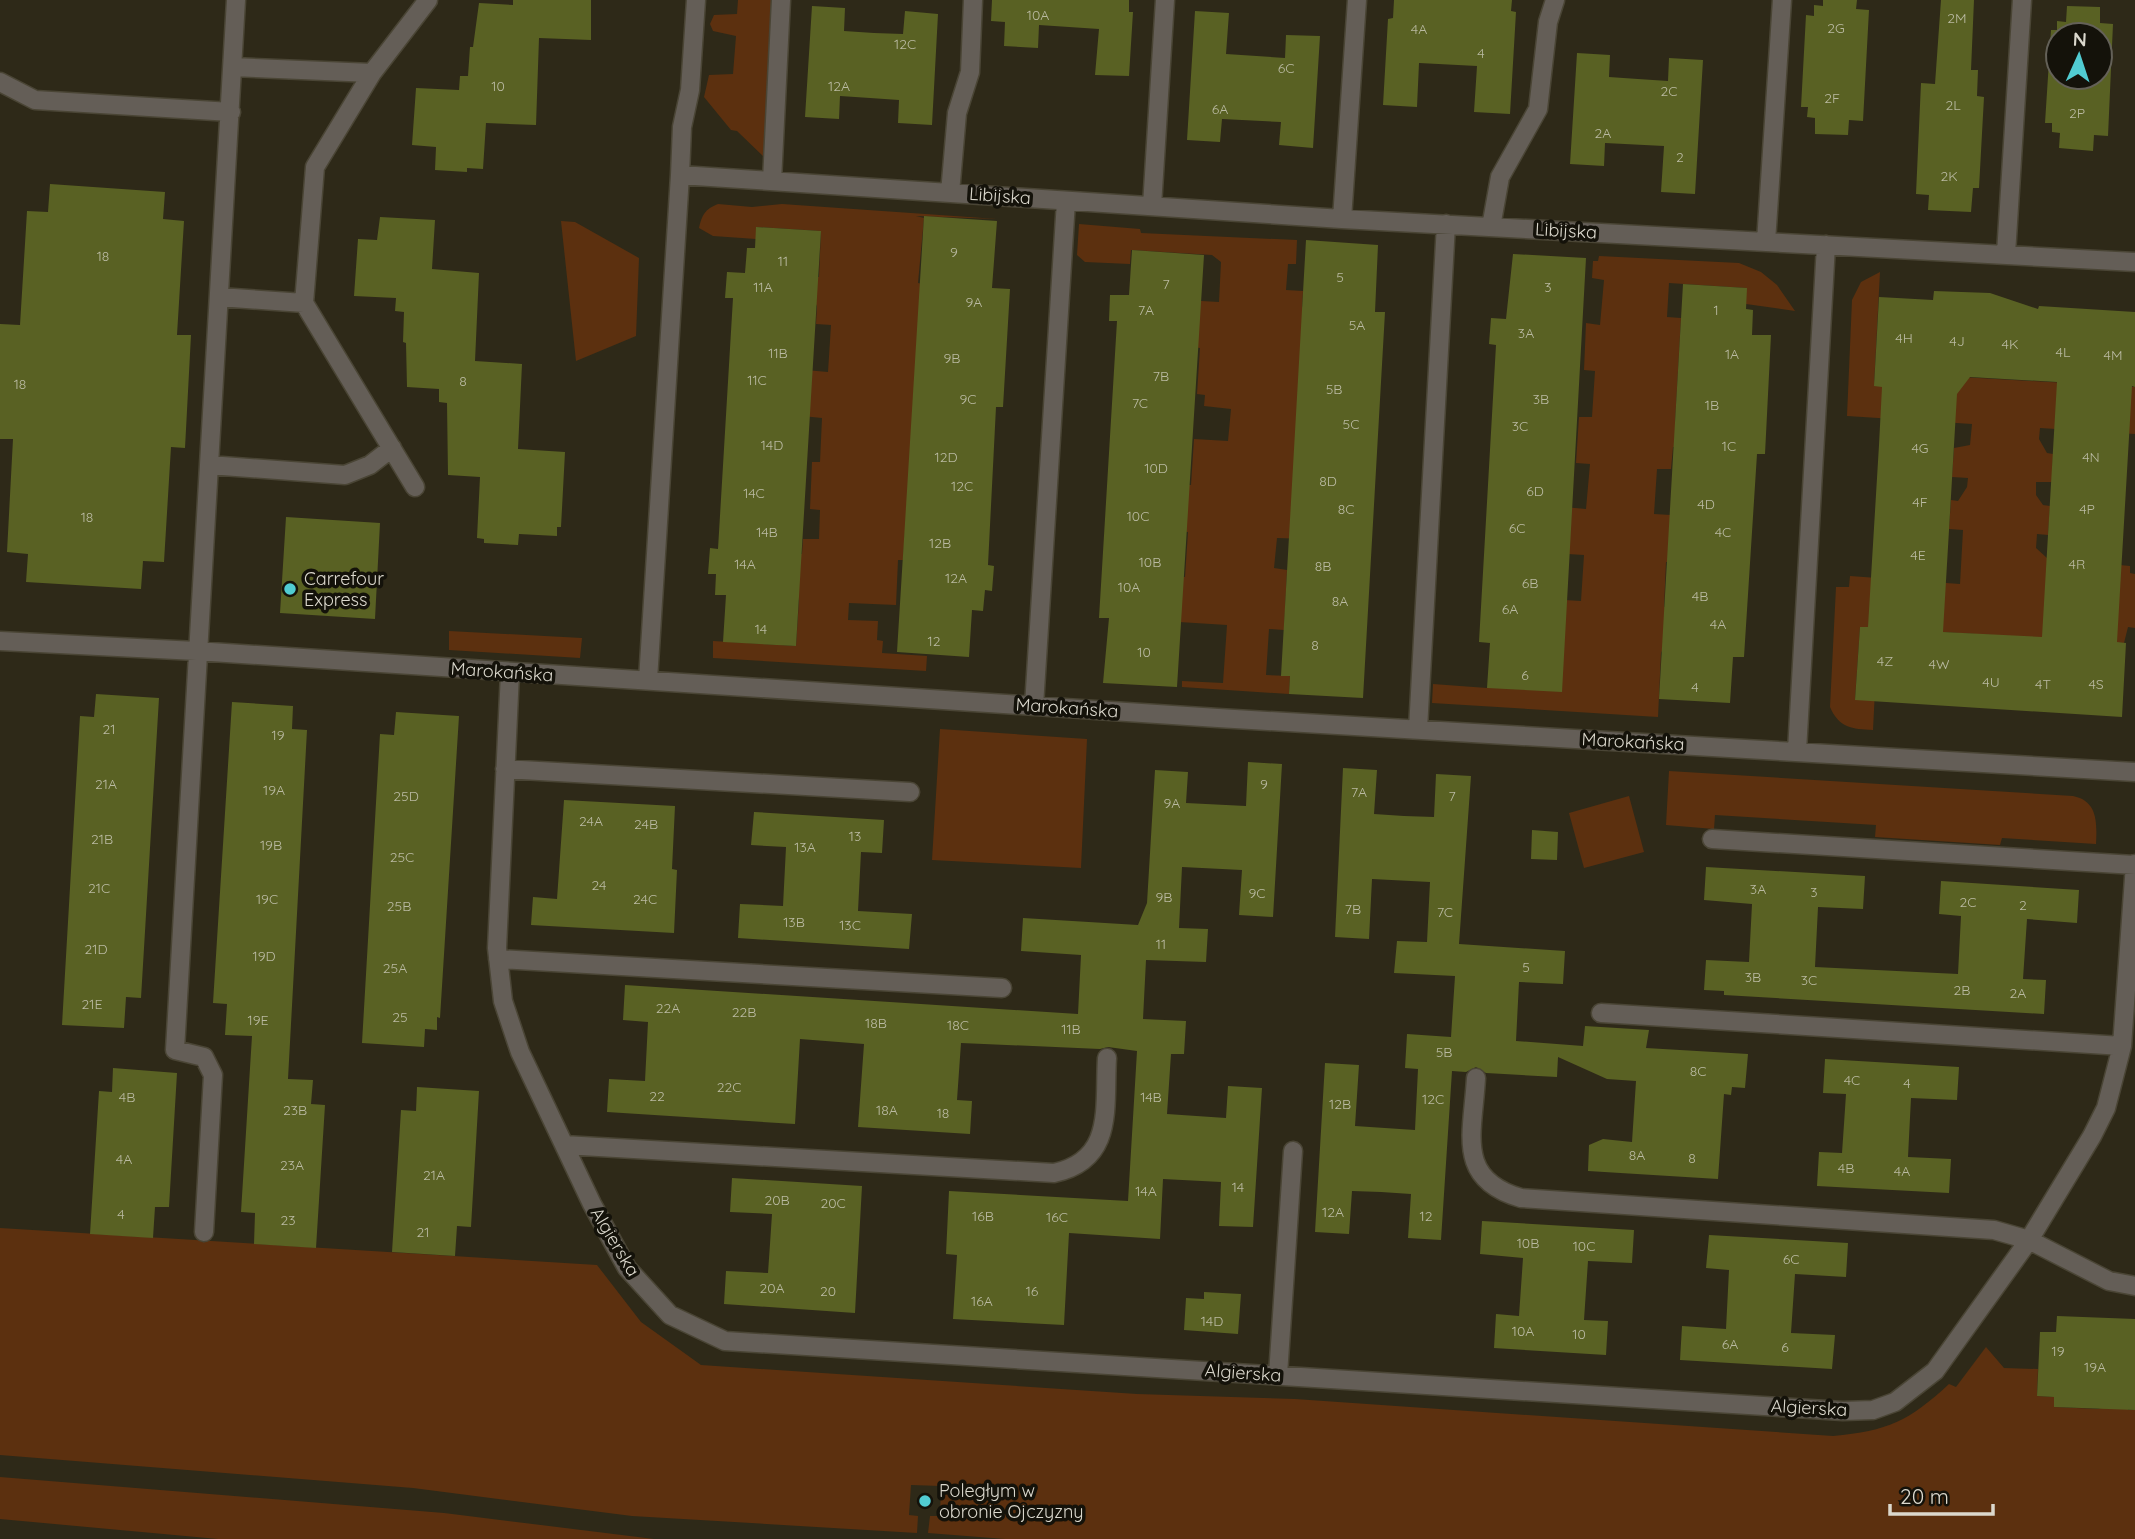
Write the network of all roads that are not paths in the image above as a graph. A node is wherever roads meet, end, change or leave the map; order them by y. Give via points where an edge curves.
1 (236, 0) edge
2 (428, 0) edge
3 (696, 0) edge
4 (781, 0) edge
5 (974, 0) edge
6 (1165, 0) edge
7 (1357, 0) edge
8 (1555, 0) edge
9 (1782, 0) edge
10 (2022, 0) edge
11 (233, 67) junction
12 (372, 73) junction
13 (0, 82) edge
14 (231, 112) junction
15 (680, 175) junction
16 (772, 181) junction
17 (950, 193) junction
18 (1066, 201) junction
19 (1152, 206) junction
20 (1342, 219) junction
21 (1446, 224) junction
22 (1491, 226) junction
23 (1766, 242) junction
24 (1826, 245) junction
25 (2006, 254) junction
26 (2135, 262) edge
27 (219, 297) junction
28 (304, 303) junction
29 (392, 448) junction
30 (209, 465) junction
31 (415, 487) dead end
32 (0, 641) edge
33 (196, 651) junction
34 (510, 673) junction
35 (648, 680) junction
36 (1034, 706) junction
37 (1418, 729) junction
38 (1797, 751) junction
39 (505, 769) junction
40 (2135, 772) edge
41 (910, 792) dead end
42 (1712, 839) dead end
43 (2135, 864) edge
44 (498, 959) junction
45 (1002, 988) dead end
46 (1601, 1013) dead end
47 (2122, 1046) junction
48 (1107, 1058) dead end
49 (1476, 1078) dead end
50 (564, 1145) junction
51 (1293, 1151) dead end
52 (204, 1232) dead end
53 (2029, 1240) junction
54 (2135, 1286) edge
55 (1278, 1375) junction

1 - 11 street
2 - 12 street
3 - 15 street
4 - 16 street
5 - 17 street via 970,72 957,113
6 - 19 street
7 - 20 street
8 - 22 street via 1548,22 1538,109 1500,177
9 - 23 street
10 - 25 street
11 - 12 street
11 - 14 street
12 - 28 street via 315,167
13 - 14 street via 35,100
14 - 27 street
15 - 16 street, Libijska
15 - 35 street
16 - 17 street, Libijska
17 - 18 street, Libijska
18 - 19 street, Libijska
18 - 36 street
19 - 20 street, Libijska
20 - 21 street, Libijska
21 - 22 street, Libijska
21 - 37 street
22 - 23 street, Libijska
23 - 24 street, Libijska
24 - 25 street, Libijska
24 - 38 street
25 - 26 street, Libijska
27 - 28 street
27 - 30 street
28 - 29 street
29 - 30 street via 370,465 345,475
29 - 31 street
30 - 33 street
32 - 33 street, Marokańska
33 - 34 street, Marokańska
33 - 52 street via 175,1050 204,1057 213,1075
34 - 35 street, Marokańska
34 - 39 street, Algierska
35 - 36 street, Marokańska
36 - 37 street, Marokańska
37 - 38 street, Marokańska
38 - 40 street, Marokańska
39 - 41 street
39 - 44 street, Algierska
42 - 43 street
43 - 47 street, Algierska
44 - 45 street
44 - 50 street, Algierska via 503,1001 520,1052
46 - 47 street
47 - 53 street, Algierska via 2106,1108
48 - 50 street via 1103,1129 1096,1148 1069,1170 1054,1173
49 - 53 street via 1473,1163 1489,1184 1507,1194 1994,1230
50 - 55 street, Algierska via 627,1268 645,1291 670,1315 725,1341
51 - 55 street
53 - 54 street via 2109,1282
53 - 55 street, Algierska via 1935,1371 1895,1402 1873,1410

